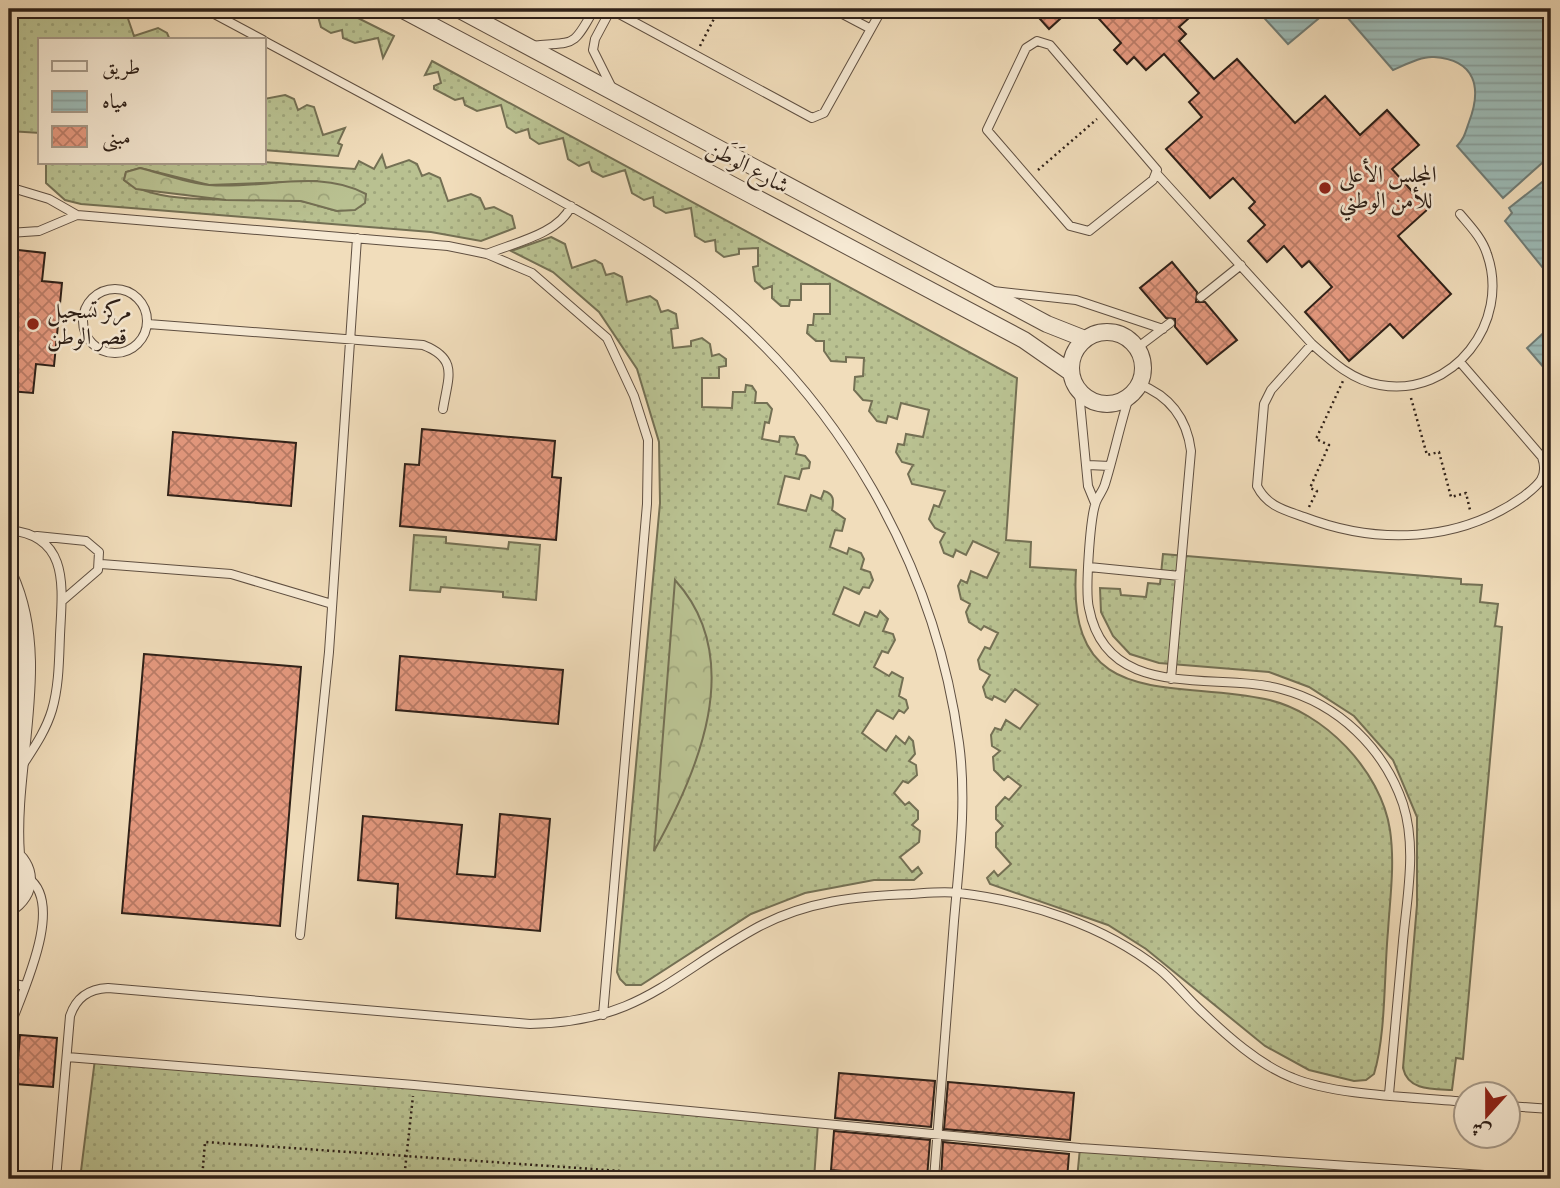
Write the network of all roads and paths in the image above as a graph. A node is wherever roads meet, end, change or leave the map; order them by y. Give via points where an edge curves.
1 (205, 9) edge
2 (401, 9) edge
3 (458, 9) edge
4 (594, 9) edge
5 (610, 9) edge
6 (719, 9) edge
7 (833, 9) edge
8 (882, 9) edge
9 (871, 29) junction
10 (258, 38) edge
11 (266, 42) edge
12 (529, 47) junction
13 (695, 55) junction
14 (614, 92) junction
15 (1107, 110) junction
16 (1157, 174) junction
17 (1028, 179) junction
18 (9, 187) edge
19 (571, 206) junction
20 (1460, 214) dead end
21 (77, 215) junction
22 (9, 233) edge
23 (357, 239) junction
24 (487, 254) junction
25 (1241, 265) junction
26 (985, 290) junction
27 (1201, 297) dead end
28 (148, 324) junction
29 (351, 339) junction
30 (1085, 339) junction
31 (1312, 344) junction
32 (1137, 348) junction
33 (1460, 362) junction
34 (1070, 372) junction
35 (1347, 372) junction
36 (1408, 386) junction
37 (1134, 390) junction
38 (1079, 392) junction
39 (443, 409) dead end
40 (1088, 465) junction
41 (1110, 466) junction
42 (1096, 503) junction
43 (1304, 517) junction
44 (1474, 523) junction
45 (9, 530) edge
46 (33, 536) junction
47 (100, 564) junction
48 (1089, 567) junction
49 (9, 575) edge
50 (1180, 576) junction
51 (62, 601) junction
52 (332, 604) junction
53 (1171, 679) junction
54 (18, 771) junction
55 (12, 853) edge
56 (27, 878) junction
57 (956, 892) junction
58 (9, 908) edge
59 (300, 935) dead end
60 (9, 983) edge
61 (25, 986) junction
62 (603, 1015) junction
63 (9, 1029) edge
64 (67, 1057) junction
65 (414, 1085) junction
66 (1389, 1094) junction
67 (1452, 1101) edge
68 (1522, 1107) edge
69 (1551, 1109) edge
70 (937, 1134) junction
71 (407, 1156) junction
72 (56, 1179) edge
73 (202, 1179) edge
74 (404, 1179) edge
75 (736, 1179) edge
76 (934, 1179) edge
77 (1545, 1179) edge

1 - 10 lane
2 - 34 street, شارع الوَطَن via 1024,340
3 - 12 street, شارع الوَطَن
4 - 12 lane via 574,40 560,46
5 - 13 lane
5 - 14 lane via 593,50
6 - 13 path
7 - 9 lane
8 - 9 lane
9 - 13 lane via 824,113 813,118
11 - 19 lane
12 - 14 street, شارع الوَطَن
14 - 26 street, شارع الوَطَن
15 - 16 lane via 1156,166
15 - 17 path
15 - 17 lane via 1050,45 1044,41 1030,44 987,130
16 - 17 lane via 1089,232 1070,226
16 - 25 lane
18 - 21 lane via 49,199
19 - 24 lane via 554,226
19 - 57 lane via 695,285 756,338 806,391 860,467 902,545 939,642 960,745 962,826
20 - 33 lane via 1488,254 1494,286 1478,342
21 - 22 lane via 39,231
21 - 23 lane
23 - 24 lane
23 - 29 lane
24 - 62 lane via 531,273 607,338 648,440 647,504
25 - 27 lane
25 - 31 lane
26 - 30 street, شارع الوَطَن
26 - 32 lane via 1076,300 1167,326
28 - 28 lane via 139,298 122,289 96,295 83,319 92,344 108,353 135,348
28 - 29 lane
29 - 39 lane via 438,350 449,370
29 - 52 lane
30 - 32 street via 1113,333
30 - 34 street via 1072,357
31 - 35 lane
31 - 43 lane via 1264,404 1257,486 1273,505
32 - 37 street via 1143,370
33 - 36 lane
33 - 44 lane via 1545,465 1542,481 1535,488 1501,513
34 - 38 street
35 - 36 lane via 1378,385
35 - 43 path via 1316,439 1329,445 1310,488 1317,491
36 - 44 path via 1427,455 1438,452 1451,497 1466,493
37 - 38 street via 1107,405
37 - 41 lane
37 - 50 lane via 1172,404 1189,438
38 - 40 lane
40 - 41 lane
40 - 42 lane via 1088,486
41 - 42 lane
42 - 48 lane
43 - 44 lane via 1340,531 1386,536 1423,535
45 - 46 lane
46 - 47 lane via 91,543 99,552
46 - 51 lane via 56,558
47 - 51 lane
47 - 52 lane via 231,574
48 - 50 lane
48 - 53 lane via 1088,606 1104,642 1133,668
49 - 54 street via 22,613 27,651
50 - 53 lane
51 - 54 lane via 53,704 38,741
52 - 59 lane
53 - 66 lane via 1261,685 1299,695 1350,724 1388,770 1403,806 1410,844
54 - 55 street
55 - 56 street
56 - 58 street via 23,897
56 - 61 lane via 41,893 42,920
57 - 62 lane via 860,895 804,907 749,932 657,993
57 - 66 lane via 1049,914 1107,935 1159,969 1201,1012 1266,1064 1293,1078 1319,1086
57 - 70 lane
60 - 61 lane
61 - 63 lane
62 - 64 lane via 530,1024 99,989 83,995 72,1008
64 - 65 lane
64 - 72 lane
65 - 70 lane
65 - 71 path
66 - 67 lane
68 - 69 lane
70 - 76 lane
70 - 77 lane
71 - 73 path via 205,1142
71 - 74 path
71 - 75 path

